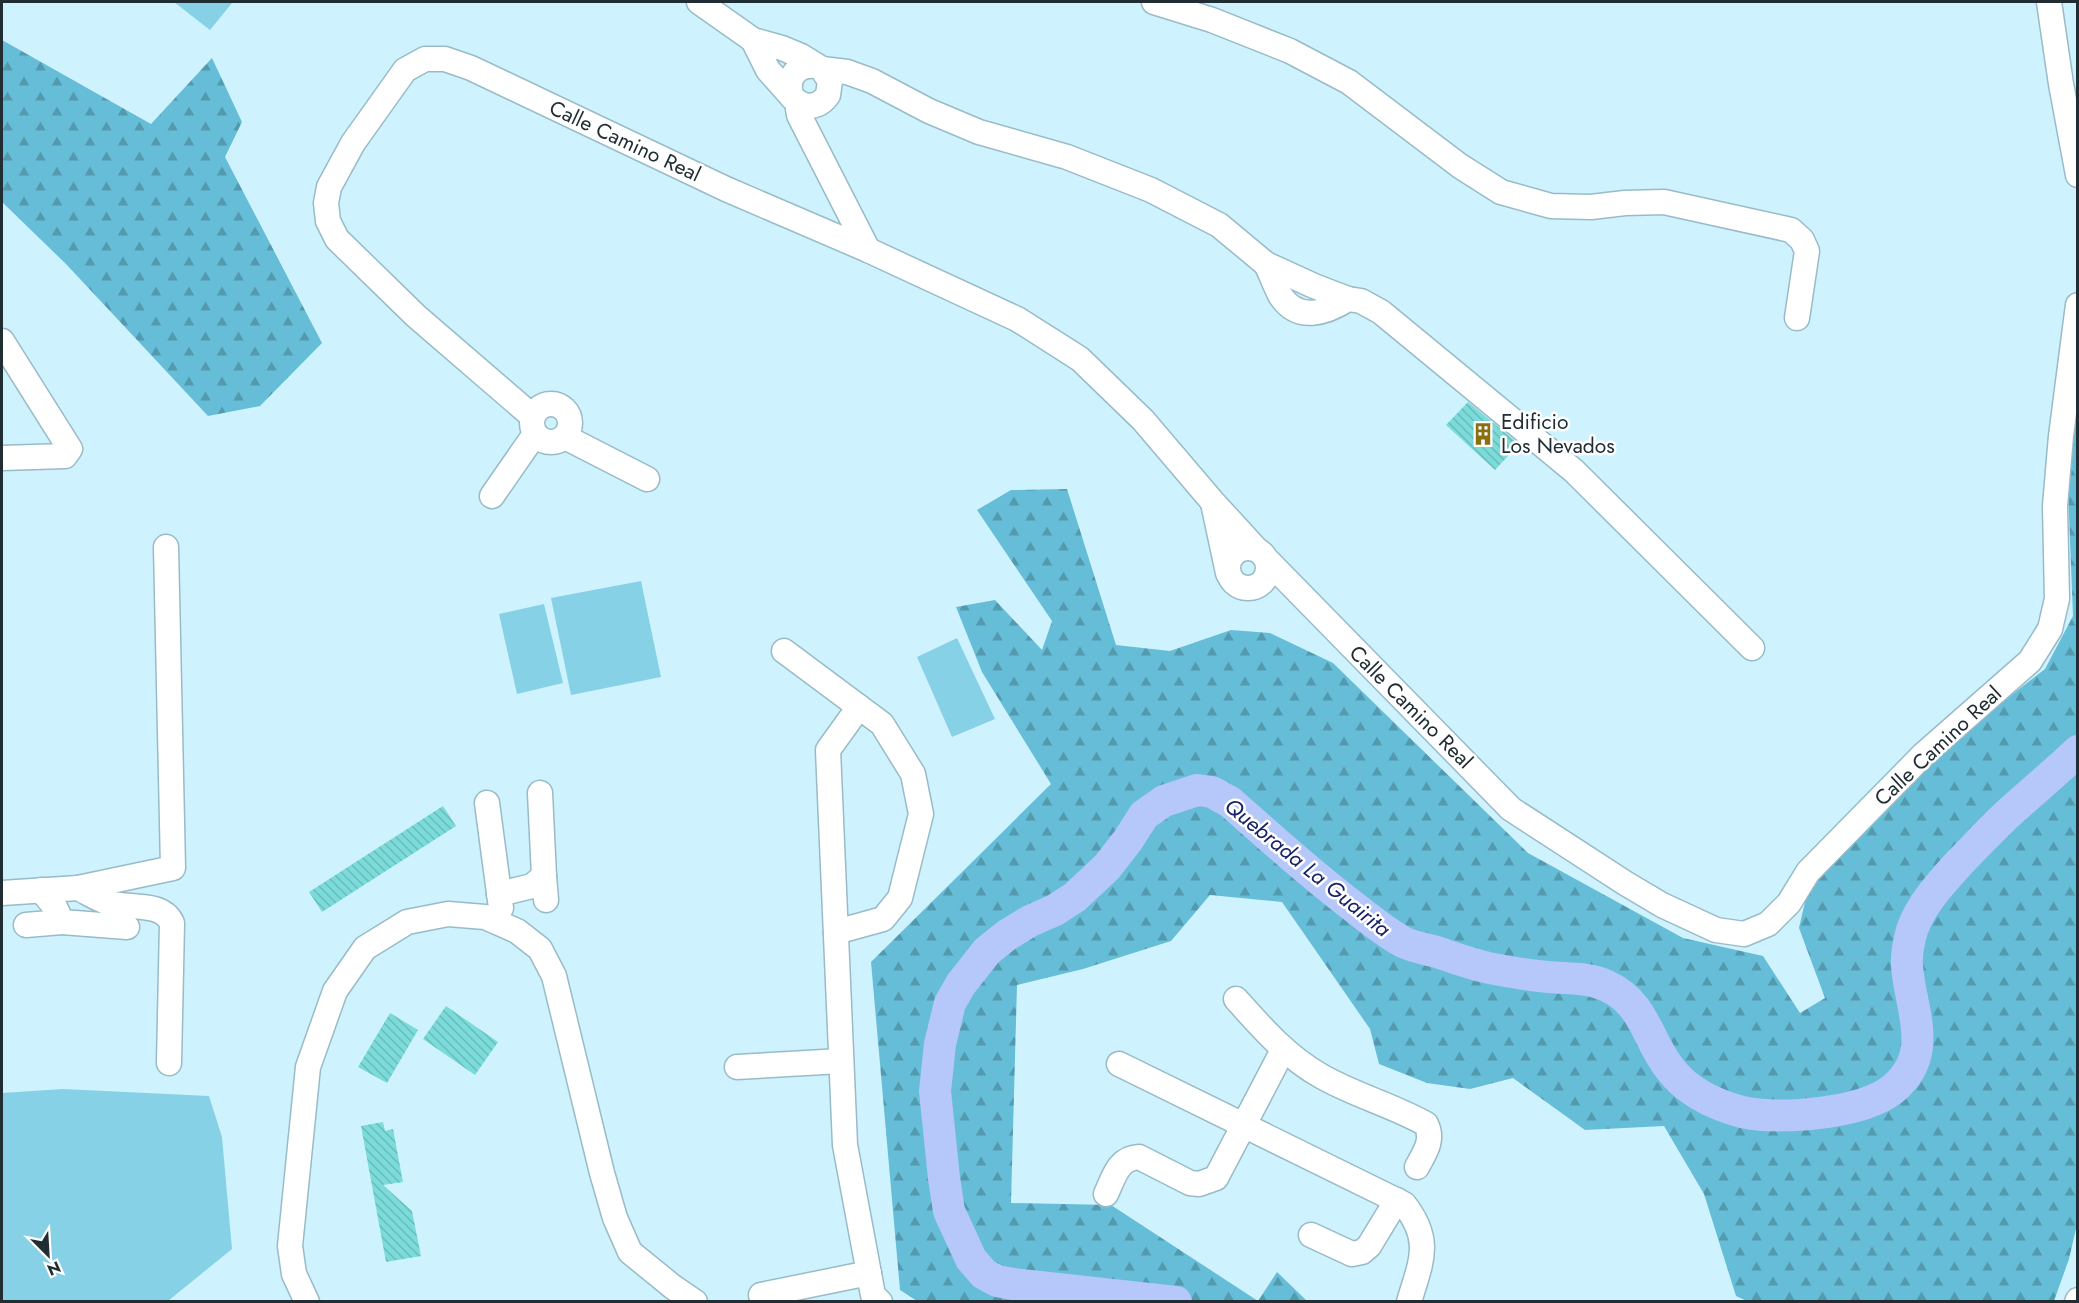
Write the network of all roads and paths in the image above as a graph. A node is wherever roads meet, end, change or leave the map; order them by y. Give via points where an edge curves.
1 (699, 2) edge
2 (1154, 2) edge
3 (2049, 2) edge
4 (753, 40) junction
5 (782, 48) junction
6 (819, 68) junction
7 (768, 70) junction
8 (872, 81) junction
9 (826, 98) junction
10 (795, 100) junction
11 (813, 144) junction
12 (2078, 175) edge
13 (868, 250) junction
14 (2078, 305) edge
15 (1797, 318) dead end
16 (2, 341) edge
17 (534, 425) junction
18 (565, 437) junction
19 (2, 458) edge
20 (647, 479) dead end
21 (492, 496) dead end
22 (1212, 501) junction
23 (166, 547) dead end
24 (1262, 555) junction
25 (1228, 573) junction
26 (1249, 588) junction
27 (1311, 606) junction
28 (1752, 648) dead end
29 (784, 651) dead end
30 (859, 707) junction
31 (540, 793) dead end
32 (487, 803) dead end
33 (544, 876) junction
34 (78, 888) junction
35 (41, 890) junction
36 (2, 893) edge
37 (499, 894) junction
38 (546, 900) dead end
39 (63, 922) junction
40 (501, 924) junction
41 (26, 925) dead end
42 (127, 927) dead end
43 (836, 932) junction
44 (1236, 999) dead end
45 (1283, 1050) junction
46 (841, 1061) junction
47 (169, 1063) dead end
48 (1119, 1064) dead end
49 (736, 1067) dead end
50 (1243, 1125) junction
51 (1417, 1167) dead end
52 (1106, 1194) dead end
53 (1397, 1200) junction
54 (1311, 1235) dead end
55 (869, 1273) junction
56 (761, 1295) dead end
57 (307, 1302) edge
58 (695, 1302) edge
59 (880, 1302) edge
60 (1409, 1302) edge

1 - 4 street
2 - 15 street via 1290,51 1349,82 1501,192 1551,206 1664,202 1791,231 1807,251
3 - 12 street
4 - 5 street
4 - 7 street
5 - 6 street
5 - 7 street
6 - 8 street
6 - 9 street via 830,81
6 - 10 street via 802,67 791,76 789,83
7 - 10 street
8 - 9 street
8 - 28 street via 979,132 1067,157 1151,190 1219,225 1266,264 1314,286 1361,301 1393,321 1574,471
9 - 10 street via 811,106
9 - 11 street
10 - 11 street
11 - 13 street
13 - 17 street, Calle Camino Real via 726,189 471,68 445,59 424,59 405,69 353,143 329,186 328,221 337,239
13 - 22 street, Calle Camino Real via 1017,319 1080,359 1143,420
14 - 27 street, Calle Camino Real via 2061,436 2055,506 2057,598 2050,629 2030,661 1923,755 1808,872 1789,903 1768,924 1744,934 1716,930 1662,905 1511,809
16 - 19 street via 70,449 65,456
17 - 18 street via 540,439 553,443
17 - 18 street via 536,411 548,404 561,407 569,417
17 - 21 street
18 - 20 street
22 - 24 street, Calle Camino Real
22 - 25 street, Calle Camino Real
23 - 34 street via 173,868
24 - 25 street via 1247,547 1238,550 1231,556
24 - 26 street via 1269,570 1265,580
24 - 27 street, Calle Camino Real
25 - 26 street, Calle Camino Real via 1240,587
26 - 27 street, Calle Camino Real
29 - 30 street
30 - 43 street via 828,750
30 - 43 street via 882,724 913,774 921,814 900,898 883,919
31 - 33 street
32 - 37 street
33 - 37 street via 532,886
33 - 38 street
34 - 35 street
34 - 47 street via 110,903 156,909 169,917
35 - 36 street
35 - 39 street
37 - 40 street
39 - 41 street
39 - 42 street
40 - 57 street via 485,917 448,914 407,922 365,948 335,990 308,1067 290,1246 294,1274
40 - 58 street via 518,931 540,949 554,975 602,1173 630,1252
43 - 46 street
44 - 45 street
45 - 50 street
45 - 51 street via 1320,1075 1426,1124 1430,1133 1428,1147
46 - 49 street
46 - 55 street via 845,1145
48 - 50 street
50 - 52 street via 1218,1175 1211,1181 1190,1183 1132,1157 1121,1163
50 - 53 street
53 - 54 street via 1362,1252 1352,1254
53 - 60 street via 1412,1214 1423,1241
55 - 56 street
55 - 59 street via 873,1295

